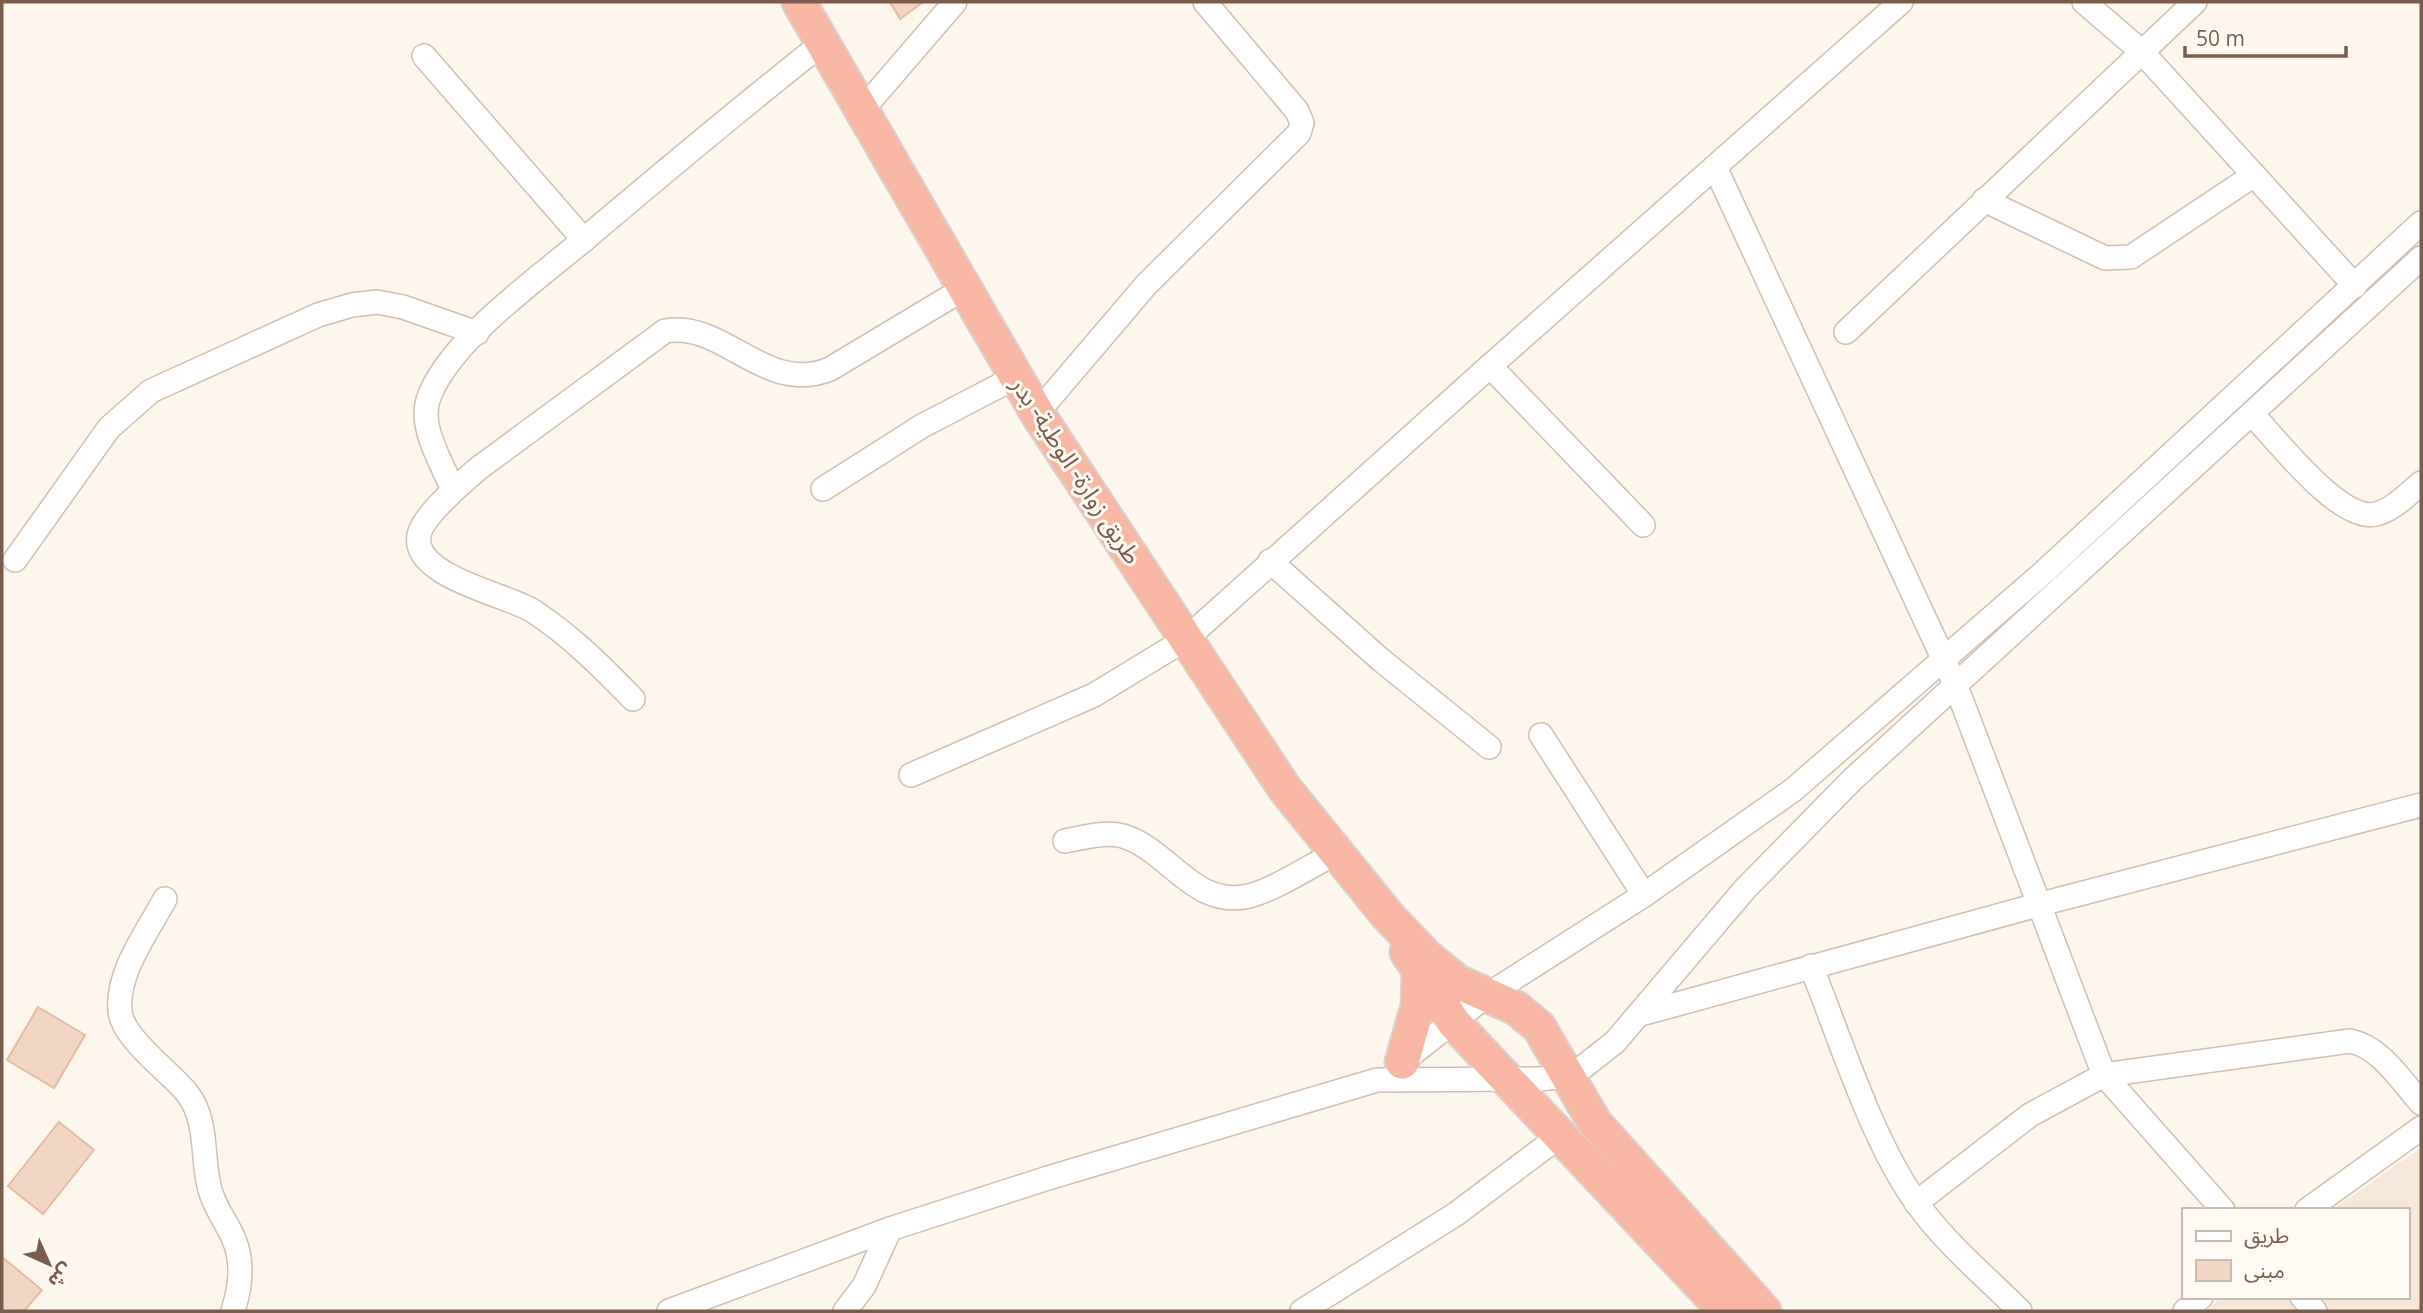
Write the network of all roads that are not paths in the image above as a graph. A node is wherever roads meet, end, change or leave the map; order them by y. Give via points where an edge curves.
1 (799, 2) edge
2 (955, 2) edge
3 (1205, 2) edge
4 (1901, 2) edge
5 (2084, 2) edge
6 (2195, 2) edge
7 (824, 42) junction
8 (2141, 51) junction
9 (424, 56) dead end
10 (863, 109) junction
11 (1715, 167) junction
12 (2254, 175) junction
13 (1984, 200) junction
14 (2421, 223) edge
15 (584, 240) junction
16 (2421, 258) edge
17 (2355, 286) junction
18 (965, 288) junction
19 (1846, 332) dead end
20 (477, 333) junction
21 (1490, 366) junction
22 (1016, 377) junction
23 (1037, 413) junction
24 (2252, 414) junction
25 (2421, 483) edge
26 (823, 489) dead end
27 (453, 490) junction
28 (1643, 525) dead end
29 (15, 560) dead end
30 (1270, 561) junction
31 (1186, 639) junction
32 (1944, 658) junction
33 (1956, 686) junction
34 (633, 699) dead end
35 (1541, 735) dead end
36 (1489, 747) dead end
37 (911, 775) dead end
38 (2421, 805) edge
39 (1065, 841) dead end
40 (1336, 853) junction
41 (1644, 895) junction
42 (165, 899) dead end
43 (2041, 904) junction
44 (1388, 916) junction
45 (1811, 966) junction
46 (1419, 974) junction
47 (1486, 996) junction
48 (1641, 1014) junction
49 (1454, 1023) junction
50 (1389, 1071) junction
51 (2104, 1075) junction
52 (1567, 1076) junction
53 (1506, 1079) junction
54 (2421, 1103) edge
55 (2421, 1128) edge
56 (1561, 1135) junction
57 (1916, 1203) junction
58 (2221, 1208) edge
59 (2310, 1208) edge
60 (890, 1229) junction
61 (2199, 1299) edge
62 (233, 1311) edge
63 (669, 1311) edge
64 (845, 1311) edge
65 (1302, 1311) edge
66 (1725, 1311) edge
67 (1764, 1311) edge
68 (2020, 1311) edge
69 (2185, 1311) edge

1 - 7 highway, طريق زوارة- الوطية- بدر
2 - 10 street
3 - 23 street via 1297,111 1302,123 1299,133 1146,285
4 - 11 street
5 - 8 street
6 - 8 street
7 - 10 highway, طريق زوارة- الوطية- بدر
7 - 15 street
8 - 12 street
8 - 13 street
9 - 15 street
10 - 18 highway, طريق زوارة- الوطية- بدر
11 - 21 street
11 - 32 street
12 - 13 street via 2131,257 2117,260
12 - 17 street
13 - 19 street
14 - 17 street
15 - 20 street
16 - 24 street
17 - 32 street via 2165,463
18 - 22 highway, طريق زوارة- الوطية- بدر
18 - 27 street via 813,377 779,372 686,330 665,331
20 - 27 street via 438,376 427,403 425,421
20 - 29 street via 403,307 377,302 352,305 151,391 109,428
21 - 28 street
21 - 30 street
22 - 23 highway, طريق زوارة- الوطية- بدر
22 - 26 street via 922,426
23 - 31 highway, طريق زوارة- الوطية- بدر
24 - 25 street via 2333,499 2354,513 2376,514
24 - 33 street
27 - 34 street via 419,535 425,556 444,572 529,608 586,650
30 - 31 street
30 - 36 street via 1381,660
31 - 37 street via 1094,695
31 - 40 highway, طريق زوارة- الوطية- بدر via 1284,789
32 - 33 street
32 - 41 street via 1793,790
33 - 43 street
33 - 48 street via 1782,850
35 - 41 street
38 - 43 street
39 - 40 street via 1120,835 1142,844 1190,884 1226,897 1249,895
40 - 44 highway, طريق زوارة- الوطية- بدر
41 - 47 street
42 - 62 street via 125,977 120,1011 128,1030 188,1095 198,1113 210,1189 234,1236 240,1260
43 - 45 street
43 - 51 street
44 - 46 highway
44 - 47 highway via 1448,974
45 - 48 street
45 - 57 street via 1880,1137
46 - 49 highway
46 - 50 highway via 1418,1006
47 - 49 street
47 - 52 highway via 1516,1008 1539,1027
48 - 52 street via 1599,1056
49 - 50 street
49 - 53 highway
50 - 53 street
50 - 60 street
51 - 54 street via 2350,1041 2365,1044 2380,1056
51 - 57 street via 2030,1115
51 - 58 street
52 - 53 street
52 - 67 highway via 1587,1113
53 - 56 highway
55 - 59 street
56 - 65 street via 1456,1214
56 - 66 highway
57 - 68 street
60 - 63 street
60 - 64 street via 864,1286
61 - 69 street

